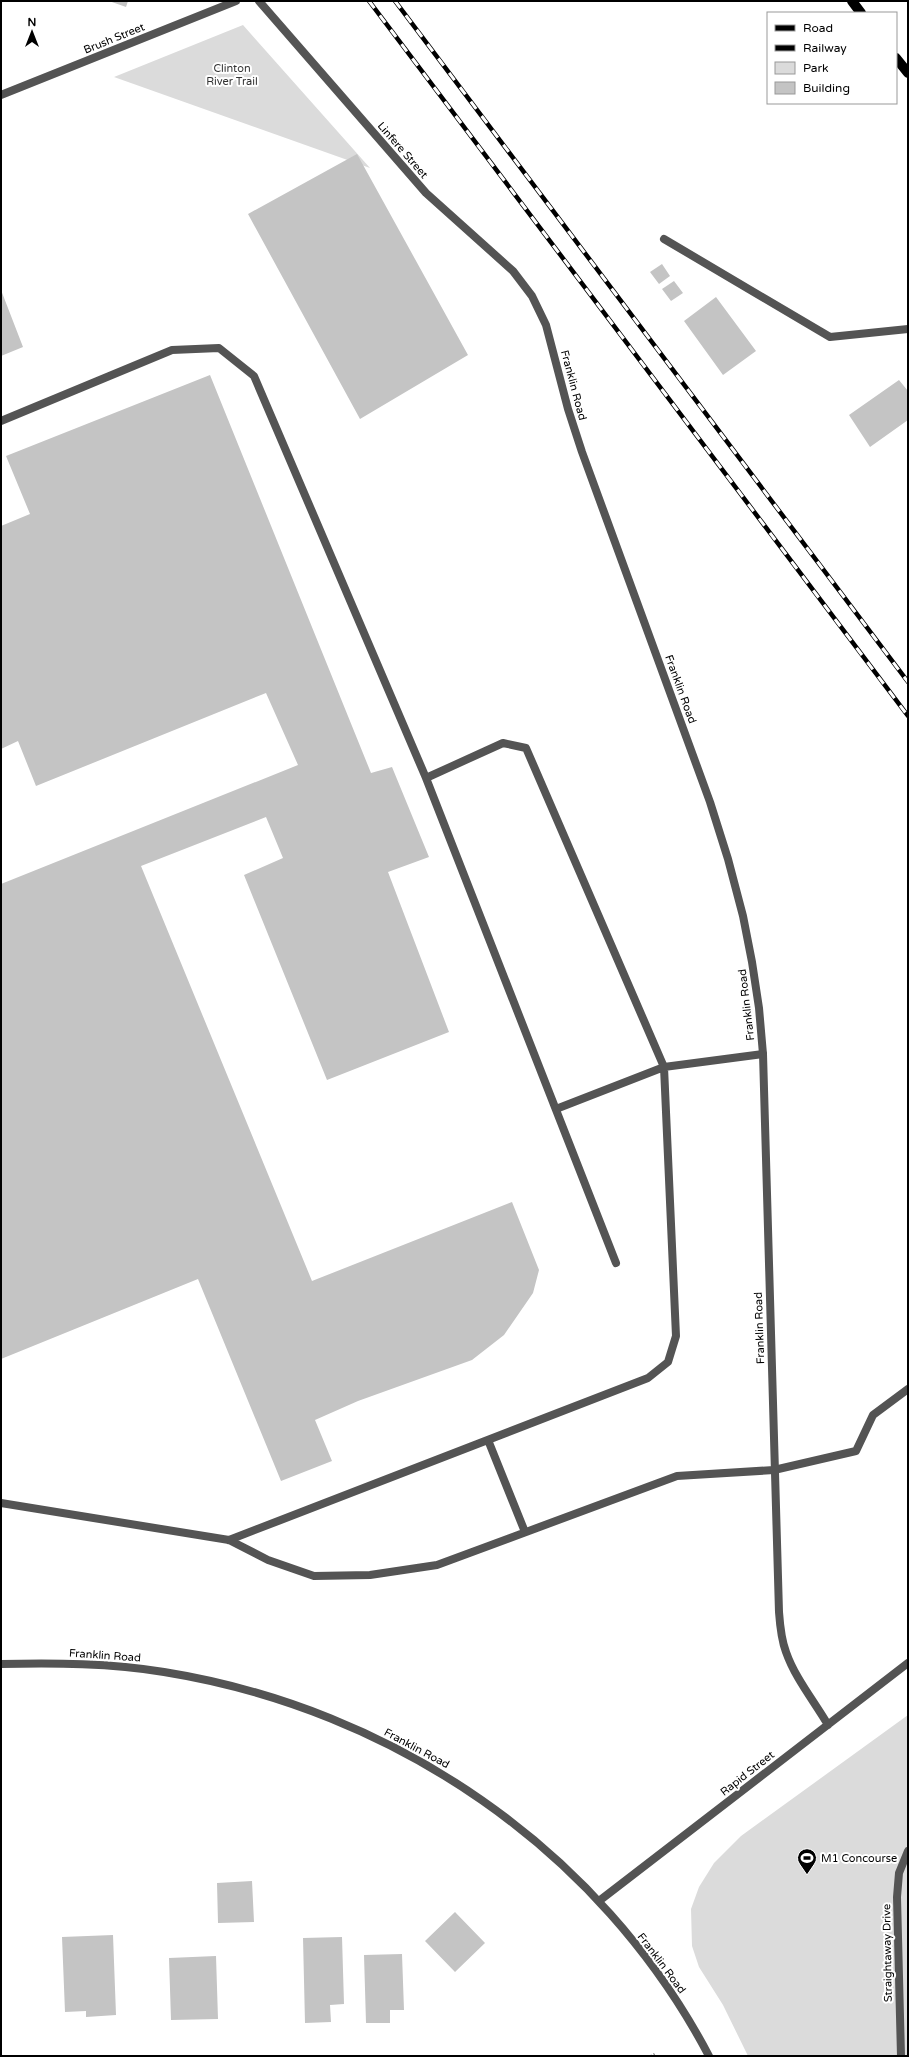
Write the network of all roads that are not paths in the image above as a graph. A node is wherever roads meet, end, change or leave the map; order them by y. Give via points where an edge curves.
1 (236, 1) edge
2 (259, 1) edge
3 (852, 1) edge
4 (860, 12) edge
5 (897, 59) edge
6 (908, 73) edge
7 (1, 95) edge
8 (664, 239) dead end
9 (538, 306) joint
10 (908, 329) edge
11 (1, 421) edge
12 (426, 778) junction
13 (763, 1054) junction
14 (664, 1067) junction
15 (556, 1109) junction
16 (616, 1263) dead end
17 (908, 1389) edge
18 (488, 1440) junction
19 (774, 1470) junction
20 (1, 1503) edge
21 (524, 1532) junction
22 (229, 1540) junction
23 (908, 1663) edge
24 (1, 1664) edge
25 (828, 1725) junction
26 (908, 1851) edge
27 (599, 1901) junction
28 (709, 2056) edge
29 (901, 2056) edge

1 - 7 street, Brush Street
2 - 9 street, Linfere Street via 426,194 513,271
3 - 4 main road
5 - 6 main road
8 - 10 street via 830,336
9 - 13 street, Franklin Road via 552,344 582,452 710,802 728,859 752,962
11 - 12 street via 172,350 219,348 254,376
12 - 14 street via 503,743 526,748
12 - 15 street
13 - 14 street
13 - 19 street, Franklin Road
14 - 15 street
14 - 18 street via 676,1336 668,1362 648,1378
15 - 16 street
17 - 19 street via 872,1415 856,1450
18 - 21 street
18 - 22 street
19 - 21 street via 677,1476
19 - 25 street, Franklin Road via 781,1633 793,1669
20 - 22 street
21 - 22 street via 437,1565 370,1575 314,1576 268,1560
23 - 25 street, Rapid Street
24 - 27 street, Franklin Road via 104,1665 163,1671 222,1683 280,1699 335,1719 390,1744 443,1773 492,1806 535,1840
25 - 27 street, Rapid Street
26 - 29 street, Straightaway Drive via 899,1873 897,1897
27 - 28 street, Franklin Road via 649,1960

